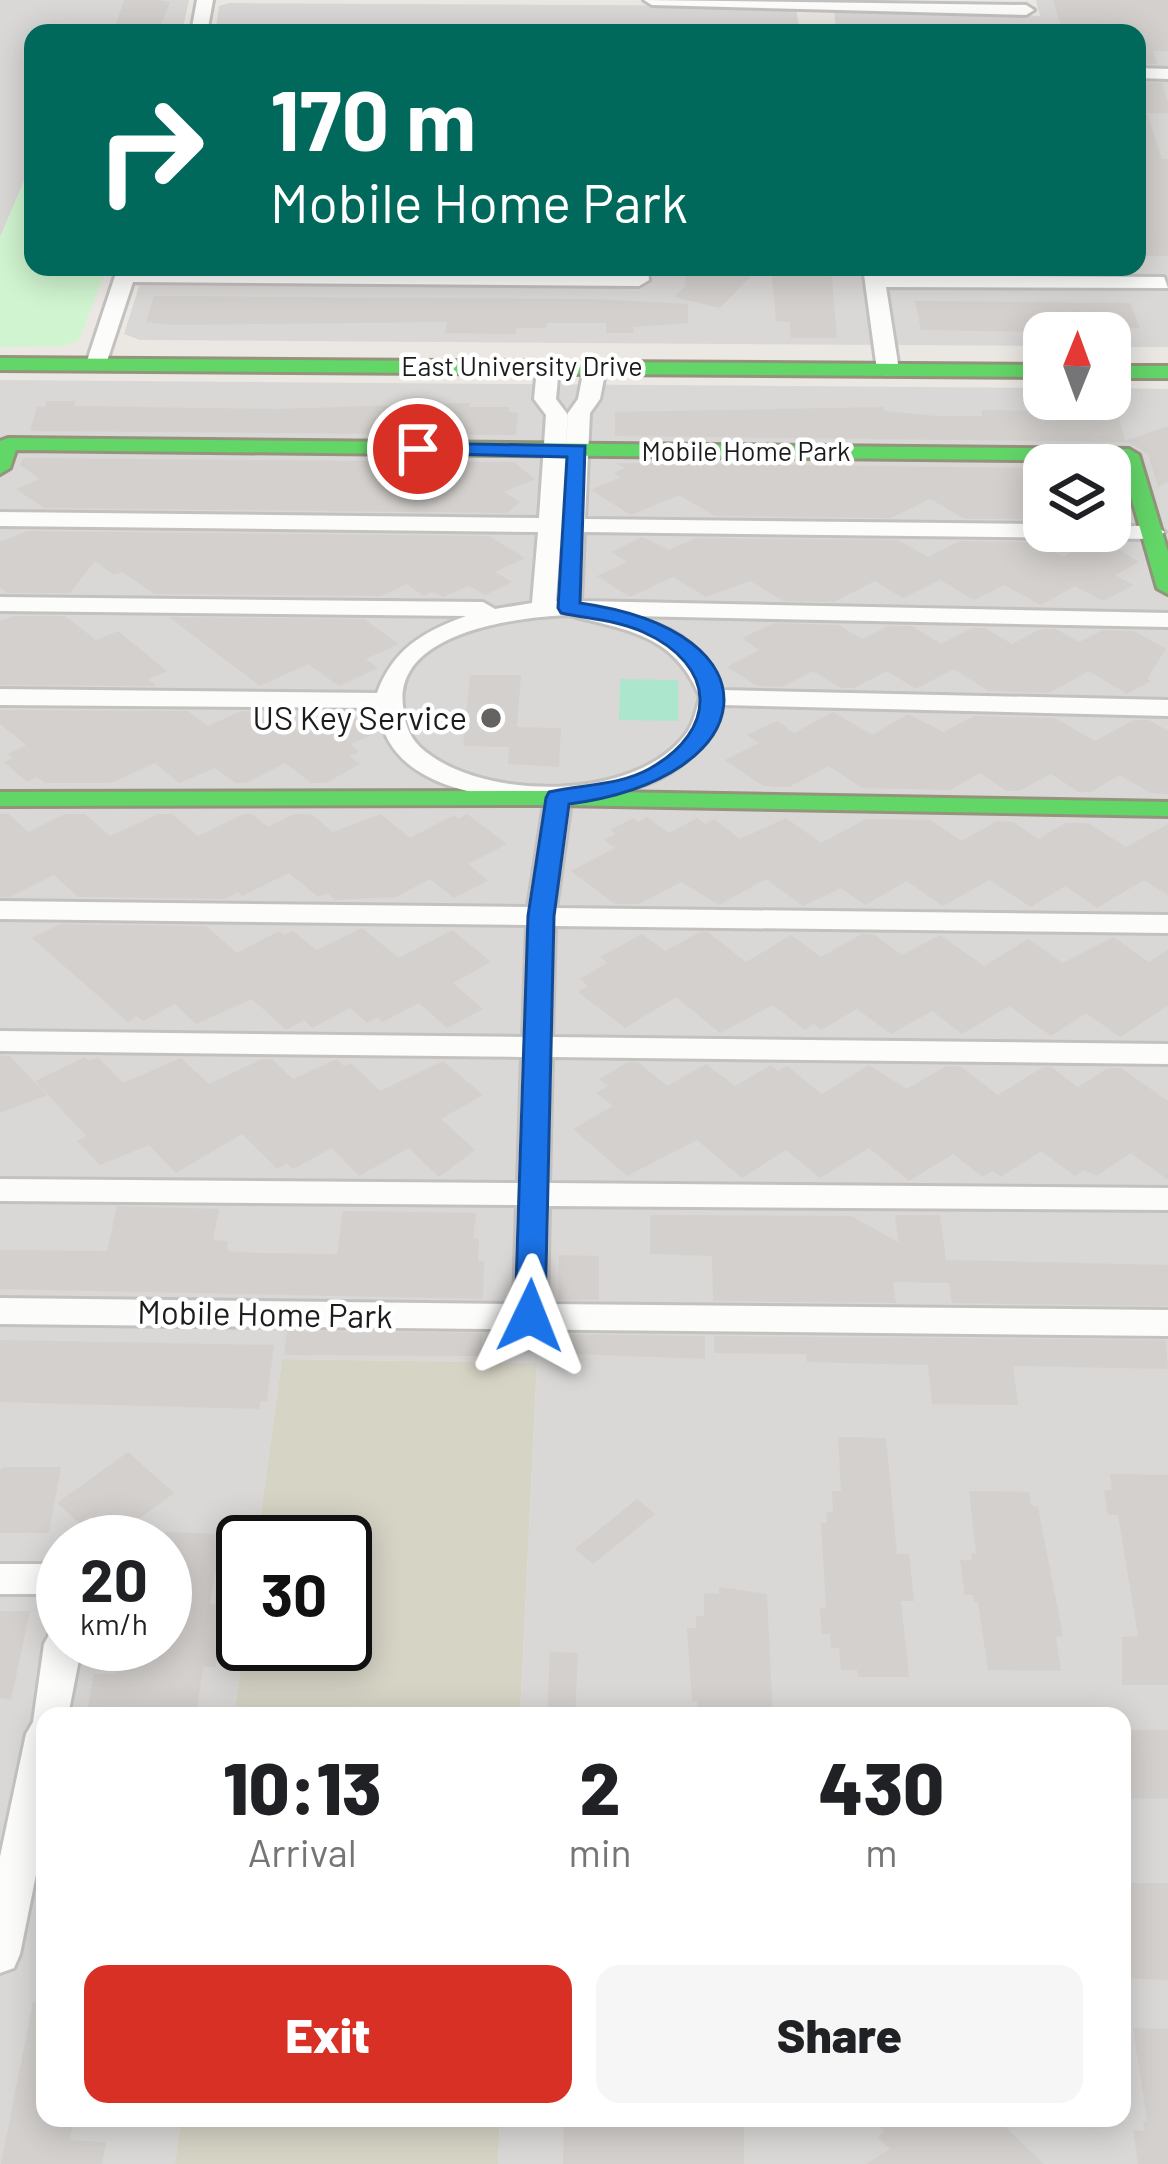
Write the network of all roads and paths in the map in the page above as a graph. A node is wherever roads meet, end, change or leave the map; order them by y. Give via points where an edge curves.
1 (652, 0) edge
2 (1025, 5) edge
3 (819, 9) edge
4 (125, 276) edge
5 (874, 276) edge
6 (938, 276) edge
7 (1164, 283) dead end
8 (0, 364) edge
9 (96, 364) junction
10 (548, 368) junction
11 (595, 368) junction
12 (888, 370) junction
13 (1023, 371) edge
14 (1131, 372) edge
15 (1168, 373) edge
16 (566, 451) junction
17 (4, 456) edge
18 (0, 519) edge
19 (562, 526) junction
20 (1153, 532) junction
21 (1168, 588) edge
22 (0, 604) edge
23 (544, 608) junction
24 (1168, 620) edge
25 (0, 697) edge
26 (714, 698) junction
27 (387, 701) junction
28 (1168, 708) edge
29 (558, 798) junction
30 (0, 799) edge
31 (1168, 809) edge
32 (0, 910) edge
33 (541, 916) junction
34 (1168, 925) edge
35 (0, 1041) edge
36 (538, 1047) junction
37 (1168, 1054) edge
38 (0, 1190) edge
39 (534, 1196) junction
40 (1168, 1199) edge
41 (0, 1311) edge
42 (530, 1316) junction
43 (1168, 1323) edge
44 (0, 1579) edge
45 (36, 1580) edge
46 (58, 1671) edge
47 (51, 1707) edge
48 (36, 1769) edge
49 (8, 1879) edge
50 (0, 1954) edge

1 - 3 street
2 - 3 street
4 - 9 street
5 - 12 street
6 - 7 street
8 - 9 street, East University Drive
9 - 10 street, East University Drive
10 - 11 street, East University Drive
10 - 16 street via 545,399
11 - 12 street, East University Drive
11 - 16 street
12 - 13 street, East University Drive
14 - 15 street
16 - 17 street, Mobile Home Park
16 - 19 street
16 - 20 street, Mobile Home Park via 1129,455
18 - 19 street
19 - 20 street
19 - 23 street
20 - 21 street, Mobile Home Park
22 - 23 street
23 - 24 street
23 - 26 street via 632,621 684,647 705,670
23 - 27 street via 468,621 427,641 398,669
25 - 27 street
26 - 28 street
26 - 29 street via 708,726 688,753 654,776
27 - 29 street via 394,731 417,759 503,794
29 - 30 street
29 - 31 street
29 - 33 street
32 - 33 street
33 - 34 street
33 - 36 street
35 - 36 street
36 - 37 street
36 - 39 street
38 - 39 street
39 - 40 street
39 - 42 street
41 - 42 street, Mobile Home Park
42 - 43 street, Mobile Home Park
44 - 45 street
46 - 47 street
48 - 49 street
49 - 50 street

